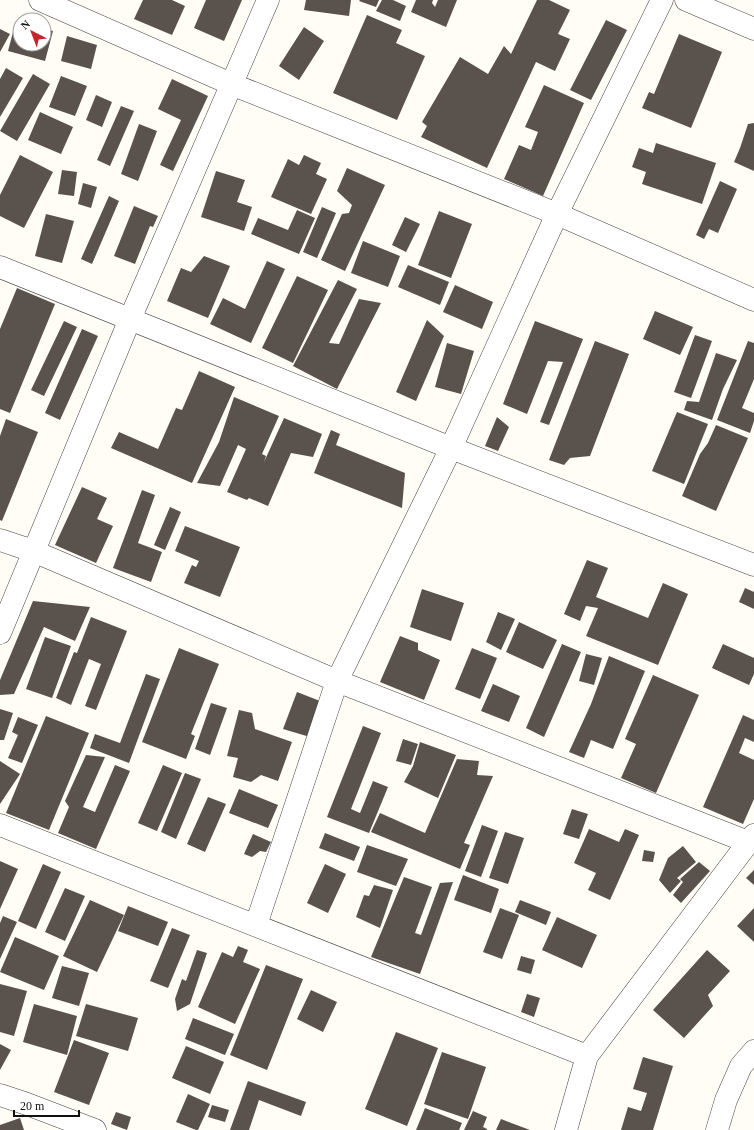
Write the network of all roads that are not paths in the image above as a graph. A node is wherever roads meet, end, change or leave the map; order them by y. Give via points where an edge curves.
1 (40, 0) edge
2 (268, 0) edge
3 (662, 0) edge
4 (686, 0) edge
5 (754, 29) edge
6 (231, 84) junction
7 (557, 214) junction
8 (0, 267) edge
9 (754, 300) edge
10 (130, 319) junction
11 (451, 448) junction
12 (0, 540) edge
13 (33, 551) junction
14 (754, 565) edge
15 (0, 633) edge
16 (337, 681) junction
17 (0, 825) edge
18 (751, 838) edge
19 (256, 926) junction
20 (754, 1051) edge
21 (587, 1056) junction
22 (0, 1095) edge
23 (95, 1130) edge
24 (566, 1130) edge
25 (717, 1130) edge

1 - 6 street
2 - 6 street
3 - 7 street
4 - 5 street
6 - 7 street
6 - 10 street
7 - 9 street
7 - 11 street
8 - 10 street
10 - 11 street
10 - 13 street
11 - 14 street
11 - 16 street
12 - 13 street
13 - 15 street
13 - 16 street
16 - 18 street
16 - 19 street
17 - 19 street
18 - 21 street
19 - 21 street
20 - 25 street via 740,1066
21 - 24 street
22 - 23 street

